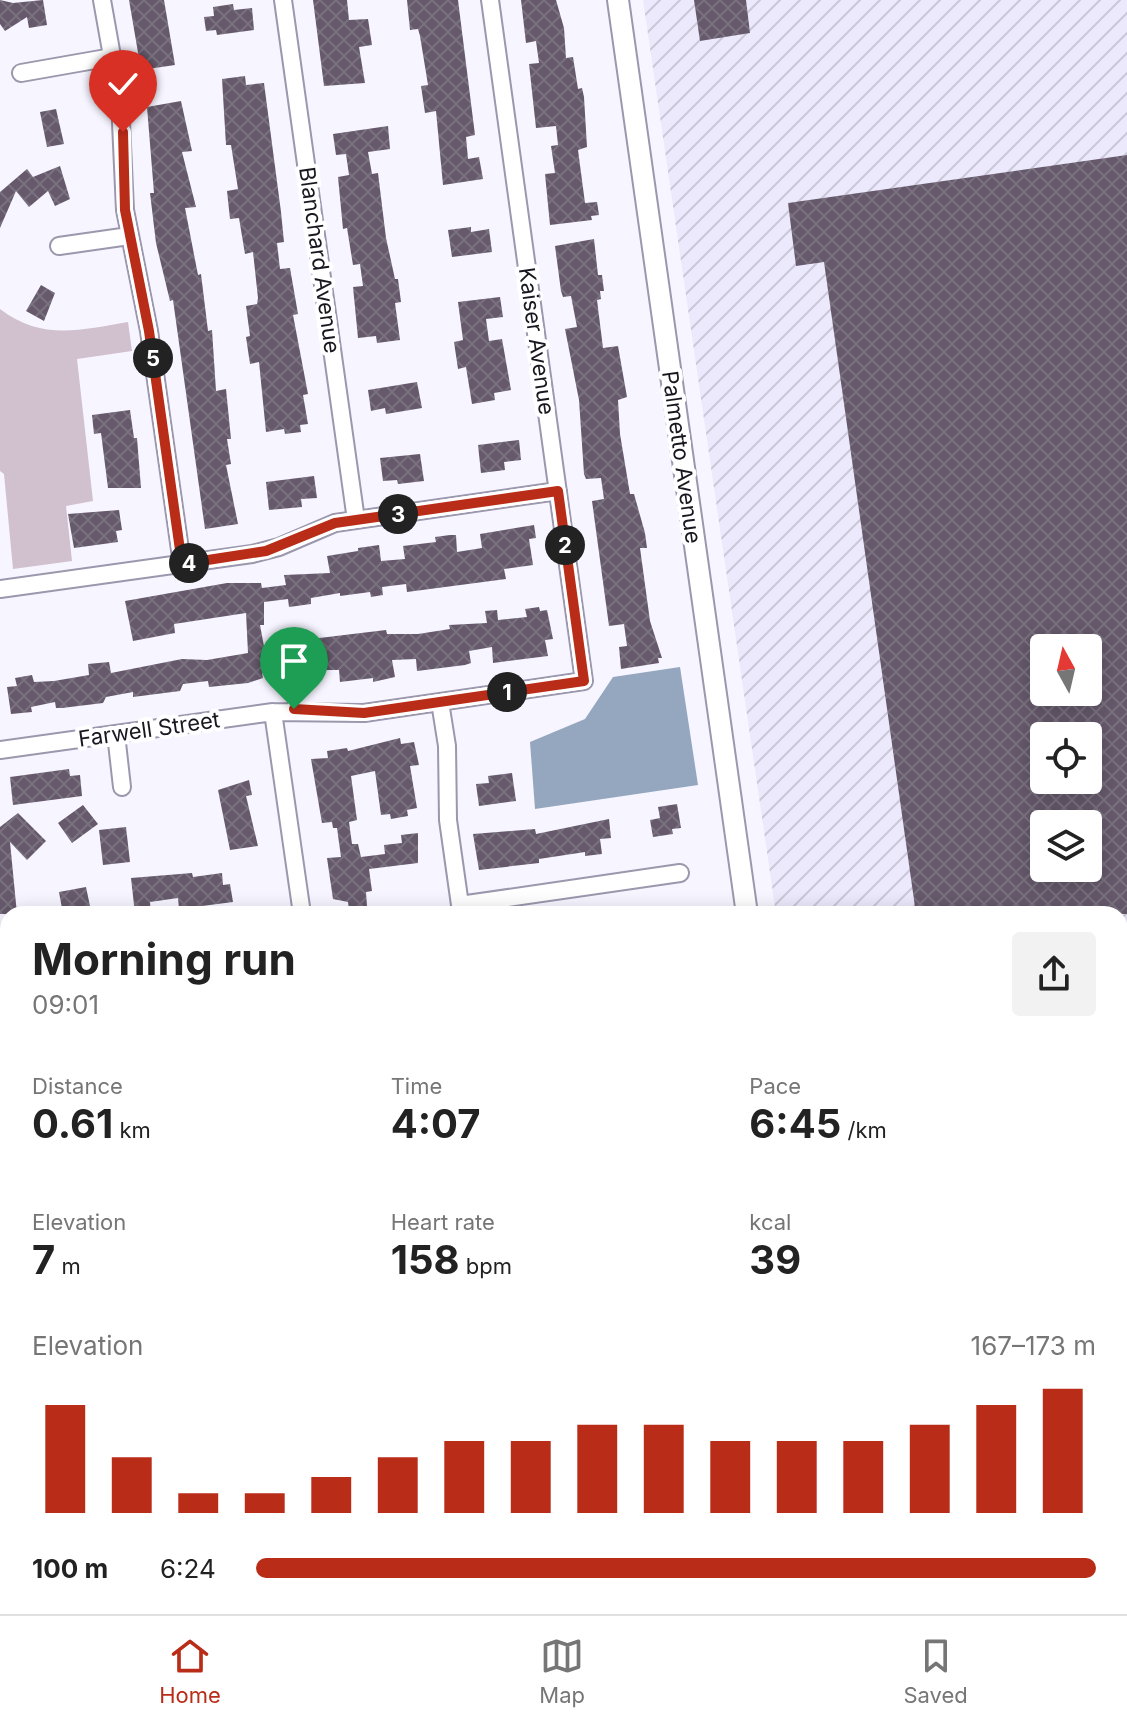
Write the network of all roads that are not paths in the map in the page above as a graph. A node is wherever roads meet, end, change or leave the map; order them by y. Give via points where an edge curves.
1 (102, 0) edge
2 (283, 0) edge
3 (490, 0) edge
4 (618, 0) edge
5 (112, 57) junction
6 (21, 73) dead end
7 (129, 236) junction
8 (59, 246) dead end
9 (558, 491) junction
10 (356, 520) junction
11 (182, 564) junction
12 (0, 589) edge
13 (584, 681) joint
14 (440, 702) junction
15 (273, 712) junction
16 (116, 734) junction
17 (0, 750) edge
18 (122, 787) dead end
19 (680, 873) dead end
20 (301, 906) edge
21 (459, 906) edge
22 (484, 906) edge
23 (746, 906) edge

1 - 5 street
2 - 10 street, Blanchard Avenue
3 - 9 street, Kaiser Avenue
4 - 23 street, Palmetto Avenue
5 - 6 street
5 - 7 street
7 - 8 street
7 - 11 street via 149,331
9 - 10 street
9 - 13 street, Kaiser Avenue
10 - 11 street via 320,528 266,551
11 - 12 street
13 - 14 street, Farwell Street
14 - 15 street, Farwell Street via 347,714
14 - 21 street
15 - 16 street, Farwell Street
15 - 20 street
16 - 17 street, Farwell Street
16 - 18 street
19 - 22 street

